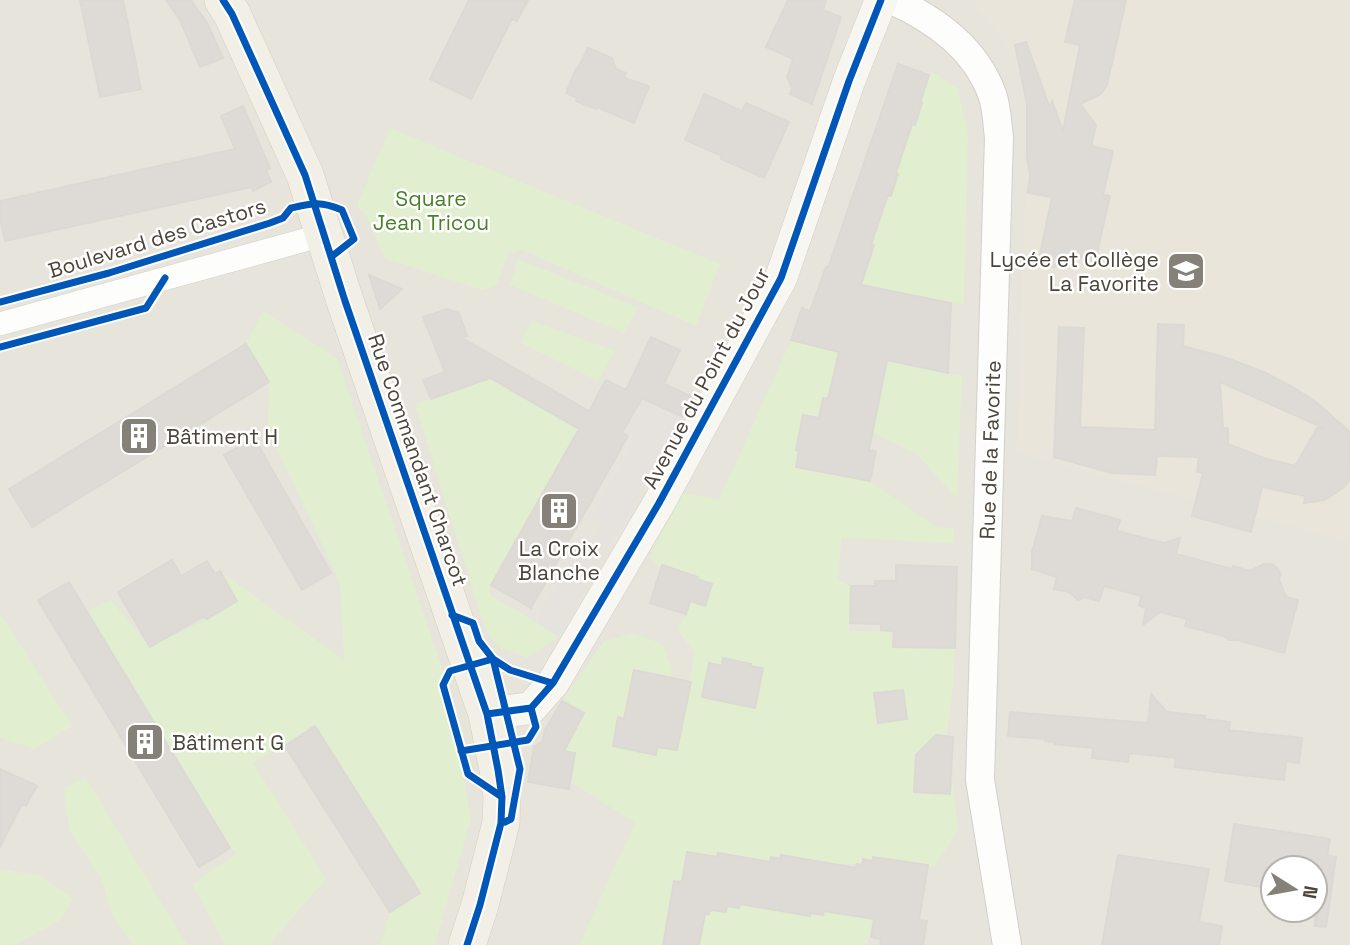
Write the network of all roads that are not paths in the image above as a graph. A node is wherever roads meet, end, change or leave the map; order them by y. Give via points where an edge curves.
1 (223, 0) edge
2 (881, 0) edge
3 (892, 0) edge
4 (323, 235) junction
5 (0, 324) edge
6 (487, 714) junction
7 (467, 945) edge
8 (1007, 945) edge

1 - 4 main road, Rue Commandant Charcot via 301,166
2 - 6 main road, Avenue du Point du Jour via 781,278 659,503 553,682 531,708
3 - 8 street, Rue de la Favorite via 940,27 977,63 993,96 999,137 980,780
4 - 5 street, Boulevard des Castors
4 - 6 main road, Rue Commandant Charcot
6 - 7 main road, Rue Commandant Charcot via 502,797 501,823

